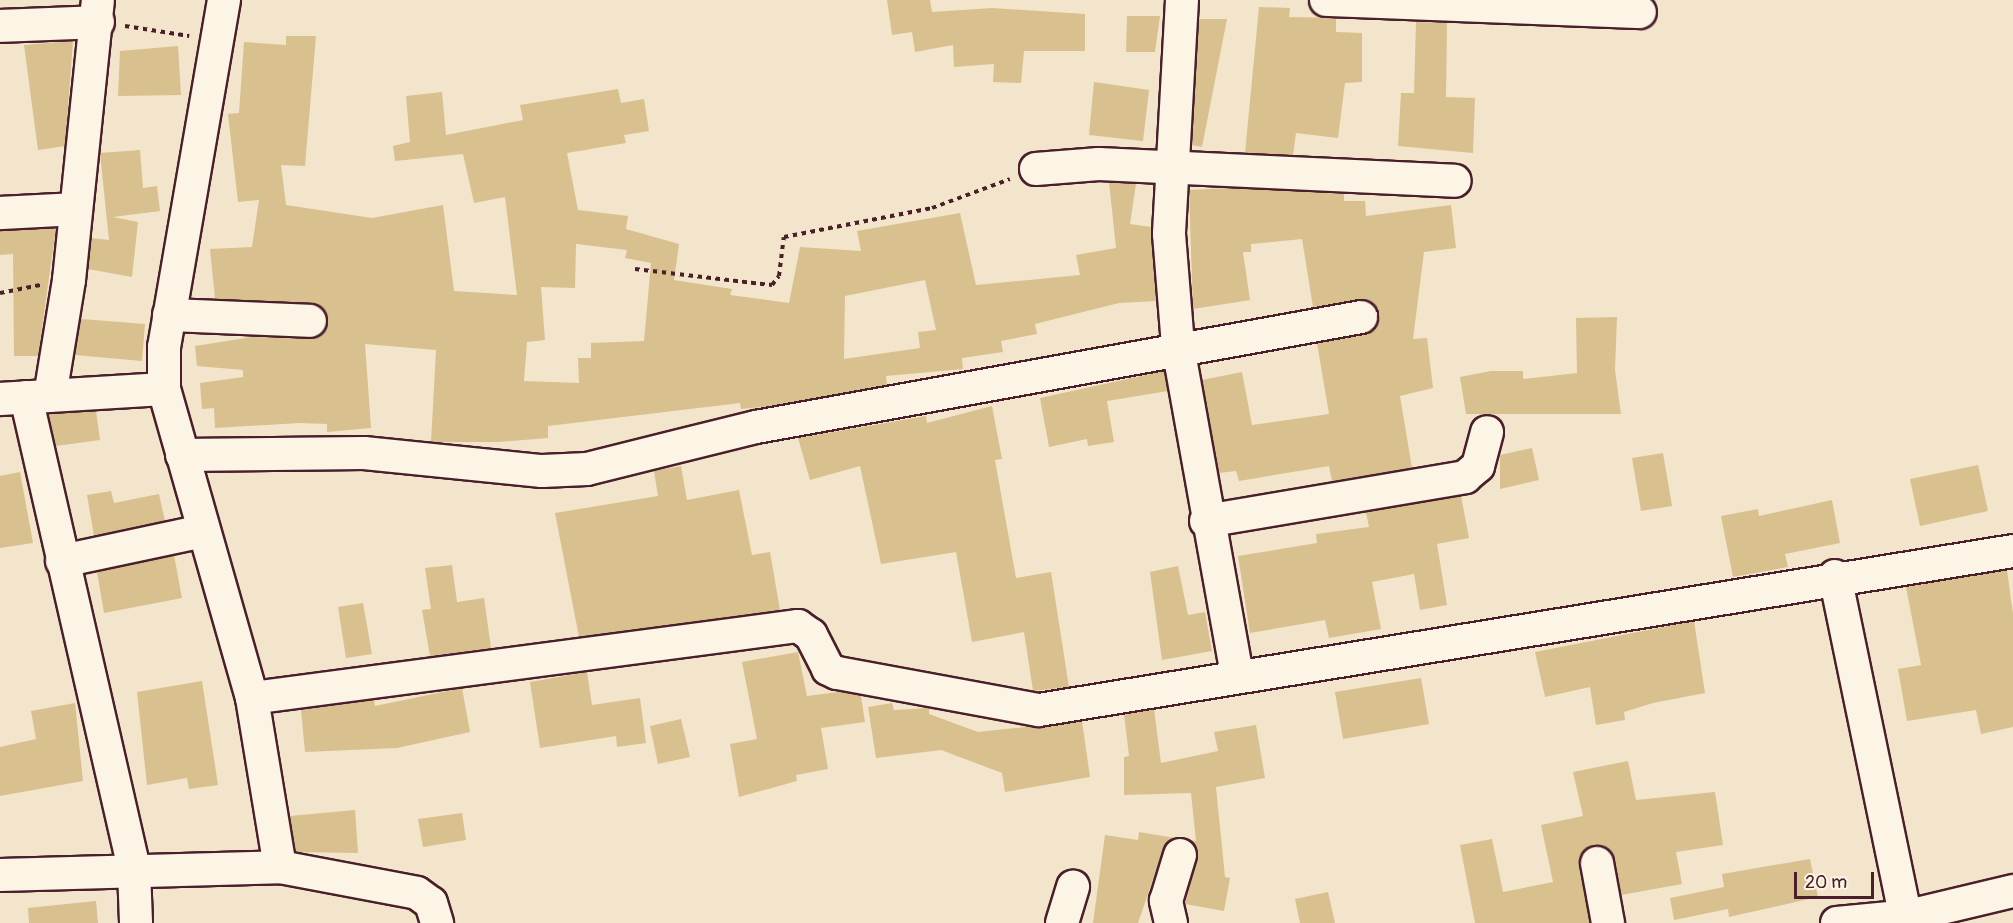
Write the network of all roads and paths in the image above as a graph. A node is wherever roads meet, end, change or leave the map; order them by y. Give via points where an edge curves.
1 (224, 0) edge
2 (1182, 0) edge
3 (1326, 0) edge
4 (1483, 3) edge
5 (98, 11) edge
6 (1640, 12) dead end
7 (0, 26) edge
8 (216, 40) junction
9 (1173, 167) junction
10 (1036, 169) joint
11 (1455, 181) dead end
12 (76, 209) junction
13 (0, 213) edge
14 (635, 269) dead end
15 (69, 280) junction
16 (0, 293) edge
17 (169, 315) junction
18 (1361, 317) dead end
19 (310, 321) dead end
20 (1178, 347) junction
21 (164, 389) junction
22 (25, 397) edge
23 (1487, 432) dead end
24 (182, 455) junction
25 (1206, 521) junction
26 (203, 531) junction
27 (2013, 550) edge
28 (62, 561) junction
29 (1835, 576) junction
30 (1237, 675) junction
31 (252, 698) junction
32 (1180, 855) dead end
33 (1597, 863) dead end
34 (280, 867) junction
35 (134, 870) junction
36 (0, 875) edge
37 (1073, 887) dead end
38 (2013, 891) edge
39 (1908, 920) edge
40 (136, 923) edge
41 (437, 923) edge
42 (1062, 923) edge
43 (1171, 923) edge
44 (1608, 923) edge
45 (1837, 923) edge

1 - 8 street
2 - 9 street
3 - 4 street
4 - 6 street
5 - 7 street
5 - 8 path
5 - 12 street
8 - 17 street via 178,291
9 - 10 street
9 - 11 street
9 - 20 street via 1169,234
10 - 14 path via 932,208 784,237 779,276 772,285
12 - 13 street
12 - 15 street
15 - 16 path
15 - 22 street
17 - 19 street
17 - 21 street
18 - 20 street
20 - 24 street via 756,427 588,469 542,471 364,453
20 - 25 street
21 - 22 street
21 - 24 street
22 - 28 street
23 - 25 street via 1478,466 1456,480
24 - 26 street
25 - 30 street
26 - 28 street
26 - 31 street
27 - 29 street
28 - 35 street
29 - 30 street
29 - 39 street
30 - 31 street via 1023,711 837,673 828,669 811,635 798,626
31 - 34 street
32 - 43 street via 1166,901
33 - 44 street
34 - 35 street
34 - 41 street via 417,893 431,903
35 - 36 street
35 - 40 street
37 - 42 street
38 - 39 street
39 - 45 street

